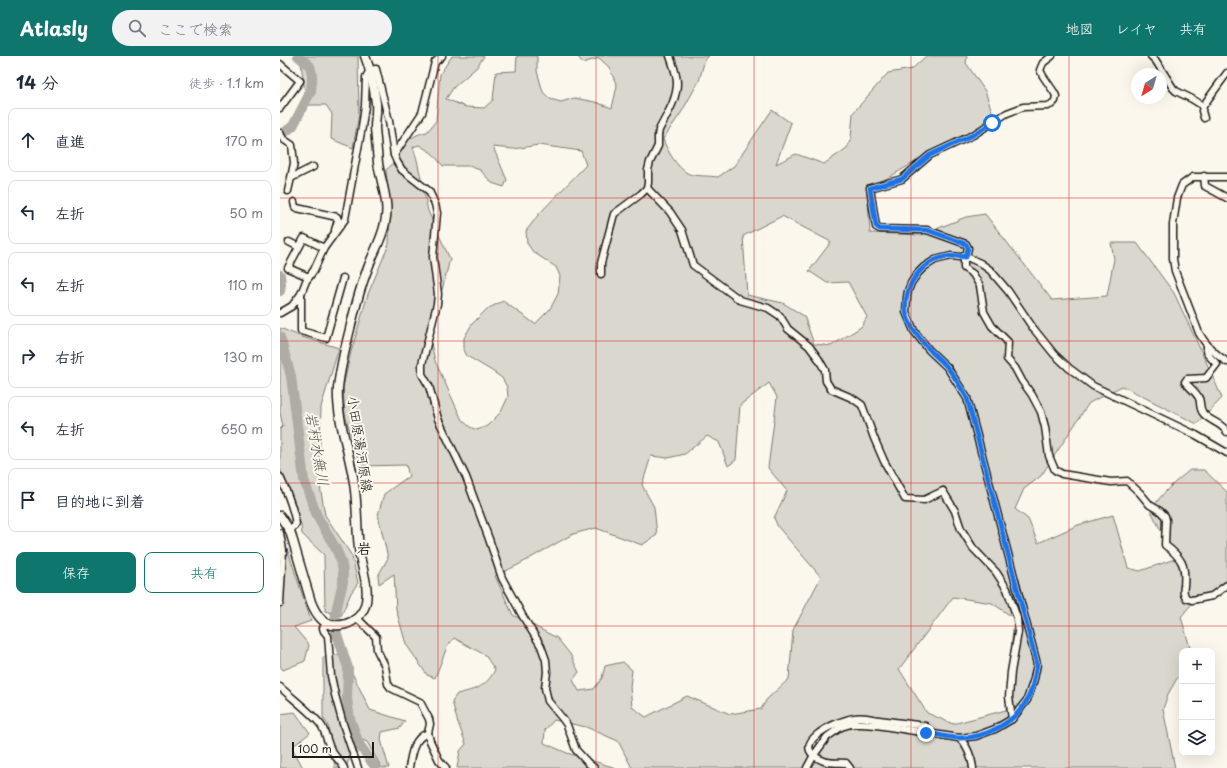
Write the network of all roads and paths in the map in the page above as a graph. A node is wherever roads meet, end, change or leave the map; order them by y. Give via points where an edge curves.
1 (365, 56) edge
2 (442, 56) edge
3 (670, 56) edge
4 (1052, 56) edge
5 (1151, 56) edge
6 (280, 64) edge
7 (370, 70) junction
8 (1227, 74) edge
9 (1203, 106) junction
10 (280, 108) edge
11 (1204, 118) dead end
12 (282, 136) edge
13 (394, 155) junction
14 (313, 167) dead end
15 (1204, 176) junction
16 (1227, 177) edge
17 (291, 178) junction
18 (647, 188) junction
19 (288, 191) dead end
20 (1227, 198) edge
21 (294, 202) dead end
22 (336, 231) junction
23 (289, 242) dead end
24 (299, 247) junction
25 (324, 248) junction
26 (965, 257) junction
27 (602, 274) dead end
28 (309, 277) junction
29 (343, 278) dead end
30 (301, 294) junction
31 (282, 312) edge
32 (1207, 346) junction
33 (1227, 362) edge
34 (1227, 432) edge
35 (1227, 453) edge
36 (280, 477) edge
37 (280, 516) edge
38 (290, 531) junction
39 (280, 533) edge
40 (1227, 585) edge
41 (280, 603) edge
42 (357, 618) junction
43 (328, 624) junction
44 (280, 688) edge
45 (1012, 719) junction
46 (428, 733) junction
47 (926, 733) junction
48 (959, 738) junction
49 (814, 755) junction
50 (344, 768) edge
51 (358, 768) edge
52 (409, 768) edge
53 (446, 768) edge
54 (594, 768) edge
55 (807, 768) edge
56 (850, 768) edge
57 (973, 768) edge

1 - 7 main road, 小田原湯河原線
2 - 13 street via 435,62 422,113
3 - 18 street via 677,77 676,96 659,130 658,146 648,170
4 - 26 street via 1043,63 1040,70 1056,96 1052,104 1023,107 1007,113 973,135 930,155 902,179 870,188 876,226 880,229 927,230 940,234 966,244 968,248
5 - 9 street via 1172,88
6 - 10 street via 300,81
7 - 13 street via 376,69 389,121
7 - 22 street via 366,77 364,113 346,212
7 - 42 main road, 小田原湯河原線 via 376,104 376,141 386,221 360,290 343,357 338,391 339,410 354,483 359,554 366,586 365,607
8 - 9 street
9 - 11 street
12 - 17 street via 292,145 294,163
13 - 54 street via 402,170 429,191 437,213 432,257 438,294 422,374 429,386 438,419 466,477 502,578 541,646 546,660 545,688 548,701 567,725 576,750
14 - 17 street
15 - 16 street
15 - 20 street via 1205,186
15 - 32 street via 1189,179 1179,191 1172,248 1175,271 1199,333
17 - 19 street
18 - 27 street via 614,214 601,263
18 - 45 street via 670,212 682,230 693,265 740,300 768,308 780,316 788,328 809,346 818,358 831,389 862,405 884,461 905,500 920,501 943,491 973,548 1008,589 1017,618 1018,632 1009,697
21 - 22 street via 297,208 337,217
22 - 25 street
23 - 24 street
24 - 25 street via 304,238
24 - 28 street via 288,268
25 - 28 street
26 - 35 street via 980,262 990,270 1033,328 1068,368 1093,386 1196,435
26 - 40 street via 964,268 973,274 980,286 984,312 992,326 1008,342 1008,359 1041,412 1049,456 1055,470 1062,474 1104,481 1127,481 1150,505 1163,513 1166,520 1165,545 1177,555 1184,567 1183,592 1186,598 1192,600 1212,596
26 - 45 street via 942,257 924,267 911,283 906,298 906,312 914,331 947,367 967,398 993,493 1037,664 1027,700
28 - 30 street
29 - 30 street via 326,338 301,330
30 - 31 street via 292,306
32 - 33 street
32 - 34 street via 1206,352 1217,364 1206,378 1187,379 1185,382 1200,400 1203,413 1222,425
36 - 38 street via 294,511 296,524
37 - 38 main road
38 - 43 main road via 311,602 319,618
39 - 41 street via 283,550
42 - 43 main road via 341,625
42 - 46 street via 376,637 377,650 391,688 420,702 429,719
43 - 51 street via 323,628 328,636 330,676
44 - 50 street via 320,724 334,754
45 - 48 street via 976,736
46 - 52 street via 421,736 415,744
46 - 53 street
47 - 48 street
47 - 49 street via 877,725 851,724 840,727 827,737
47 - 49 street via 925,726 855,718 838,723 815,735 810,744
48 - 57 street via 963,741
49 - 55 street
49 - 56 street via 826,762 846,763

